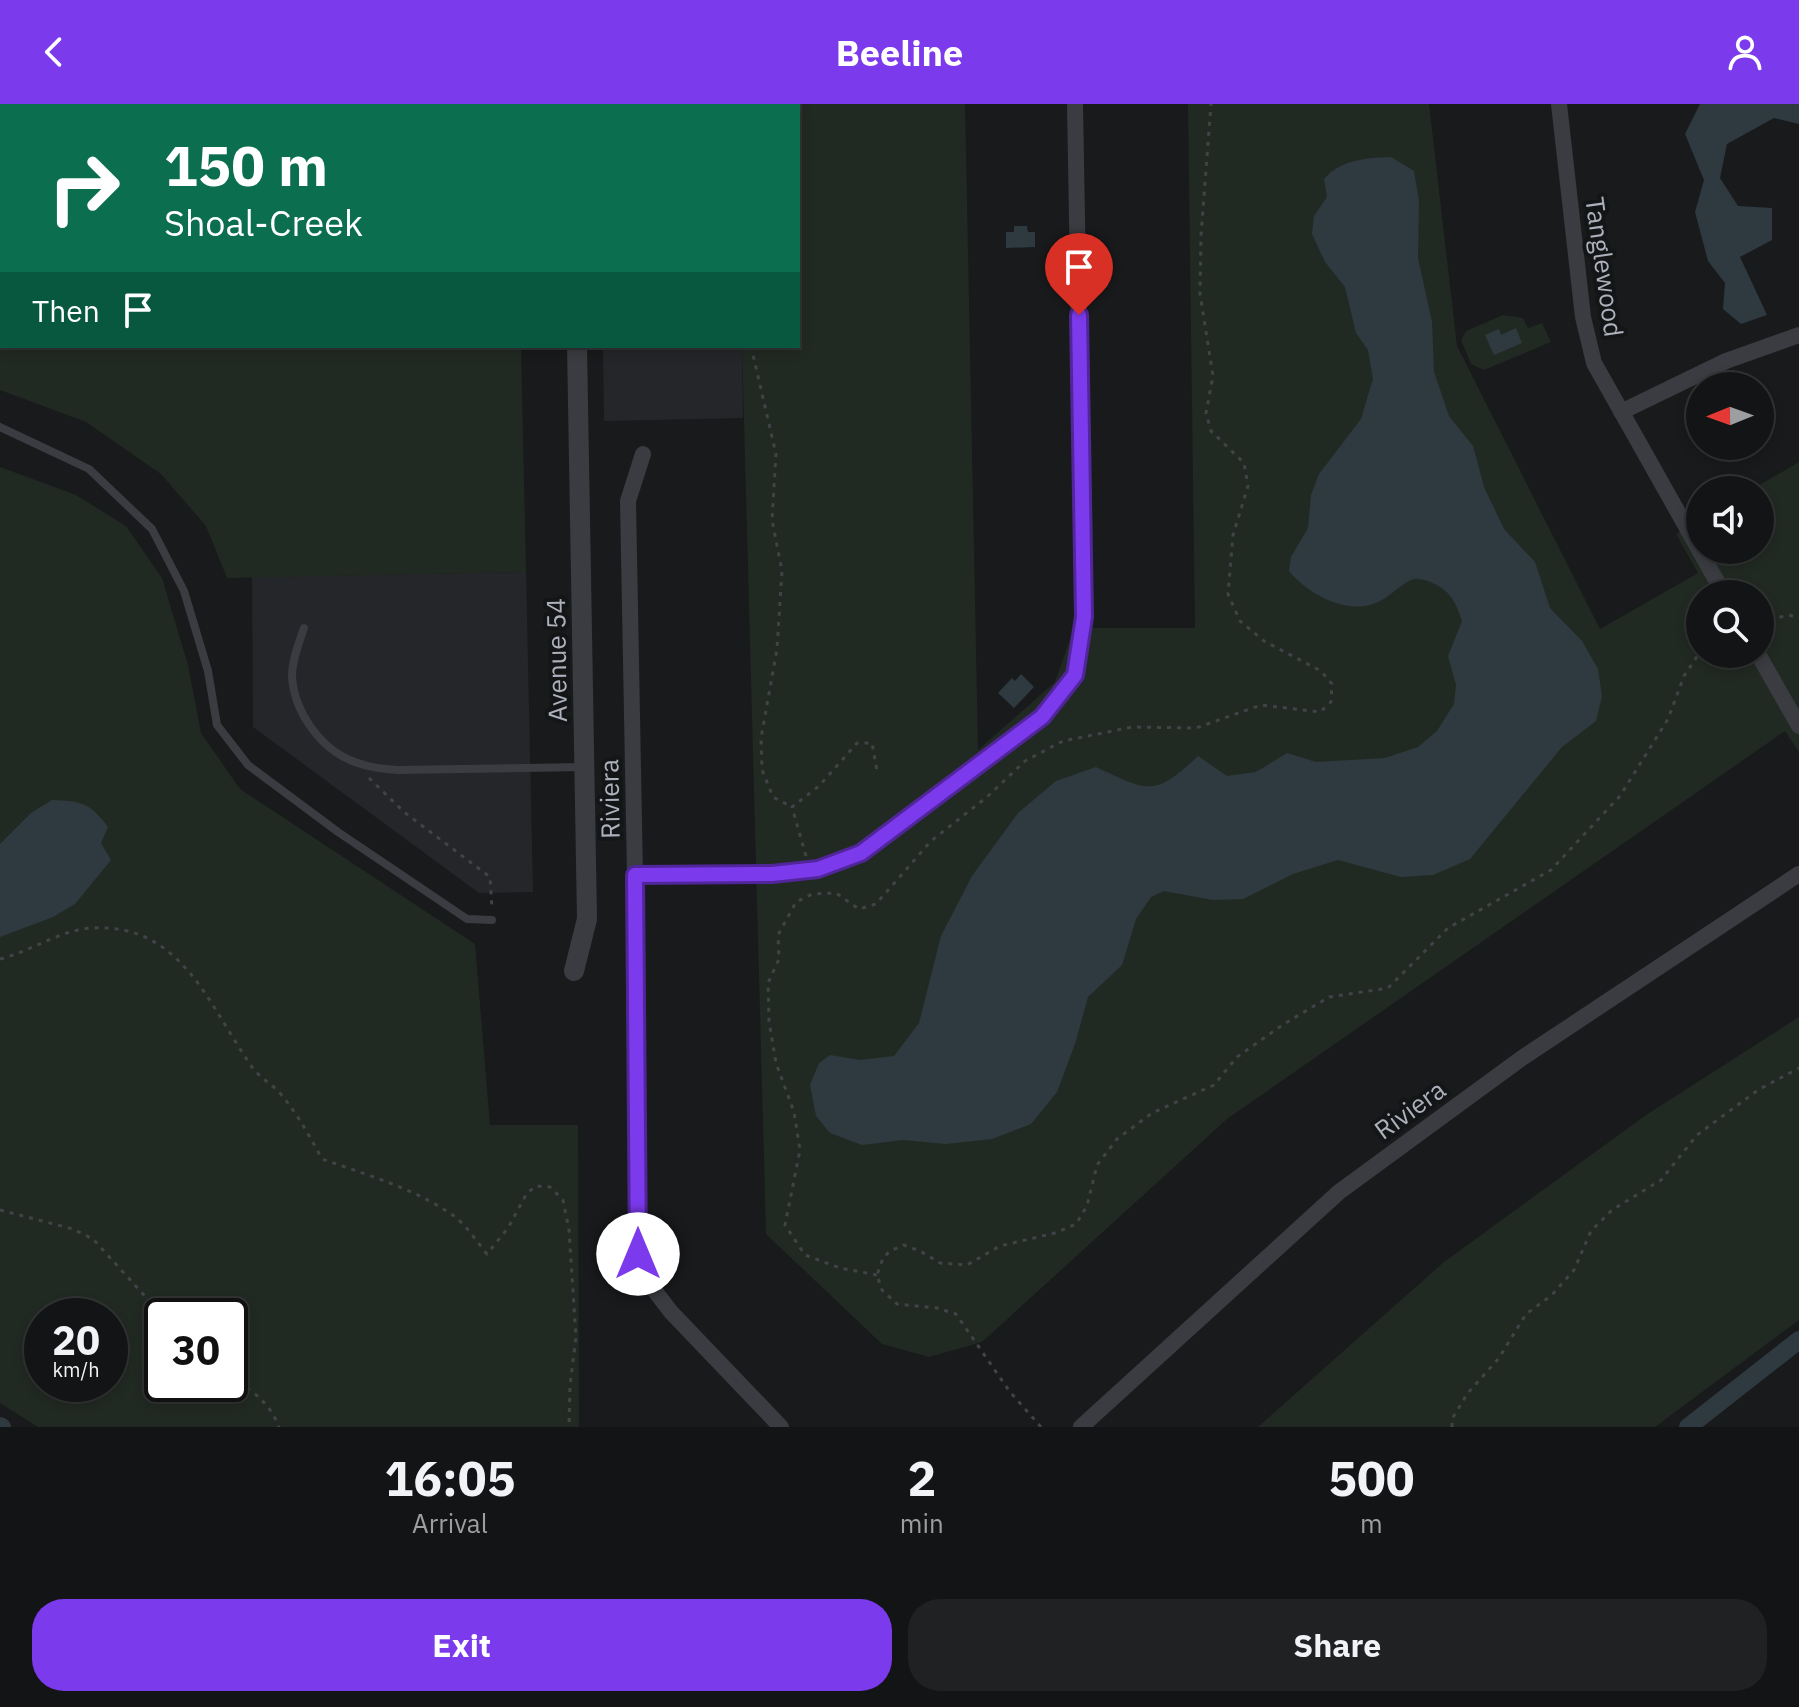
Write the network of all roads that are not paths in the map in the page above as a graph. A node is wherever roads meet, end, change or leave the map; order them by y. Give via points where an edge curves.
1 (1075, 104) edge
2 (1559, 104) edge
3 (1799, 335) edge
4 (577, 348) edge
5 (1621, 412) junction
6 (0, 427) edge
7 (643, 454) dead end
8 (1716, 580) edge
9 (304, 628) dead end
10 (1766, 668) edge
11 (1799, 726) edge
12 (584, 767) junction
13 (1799, 874) edge
14 (635, 875) junction
15 (492, 920) road end
16 (574, 971) dead end
17 (781, 1427) edge
18 (1081, 1427) edge

1 - 14 street via 1084,617 1075,675 1042,717 861,853 818,869 772,874
2 - 5 street, Tanglewood via 1583,317 1594,363
3 - 5 street via 1726,361
4 - 12 street, Avenue 54
5 - 8 street, Tanglewood
6 - 15 lane via 89,469 152,529 184,591 208,671 217,725 248,765 467,919
7 - 14 street, Riviera via 628,501
9 - 12 lane via 292,677 302,716 328,746 352,762 398,770
10 - 11 street
12 - 16 street, Avenue 54 via 587,919
13 - 18 street, Riviera via 1522,1058 1339,1192
14 - 17 street, Riviera via 638,1254 648,1282 671,1312

